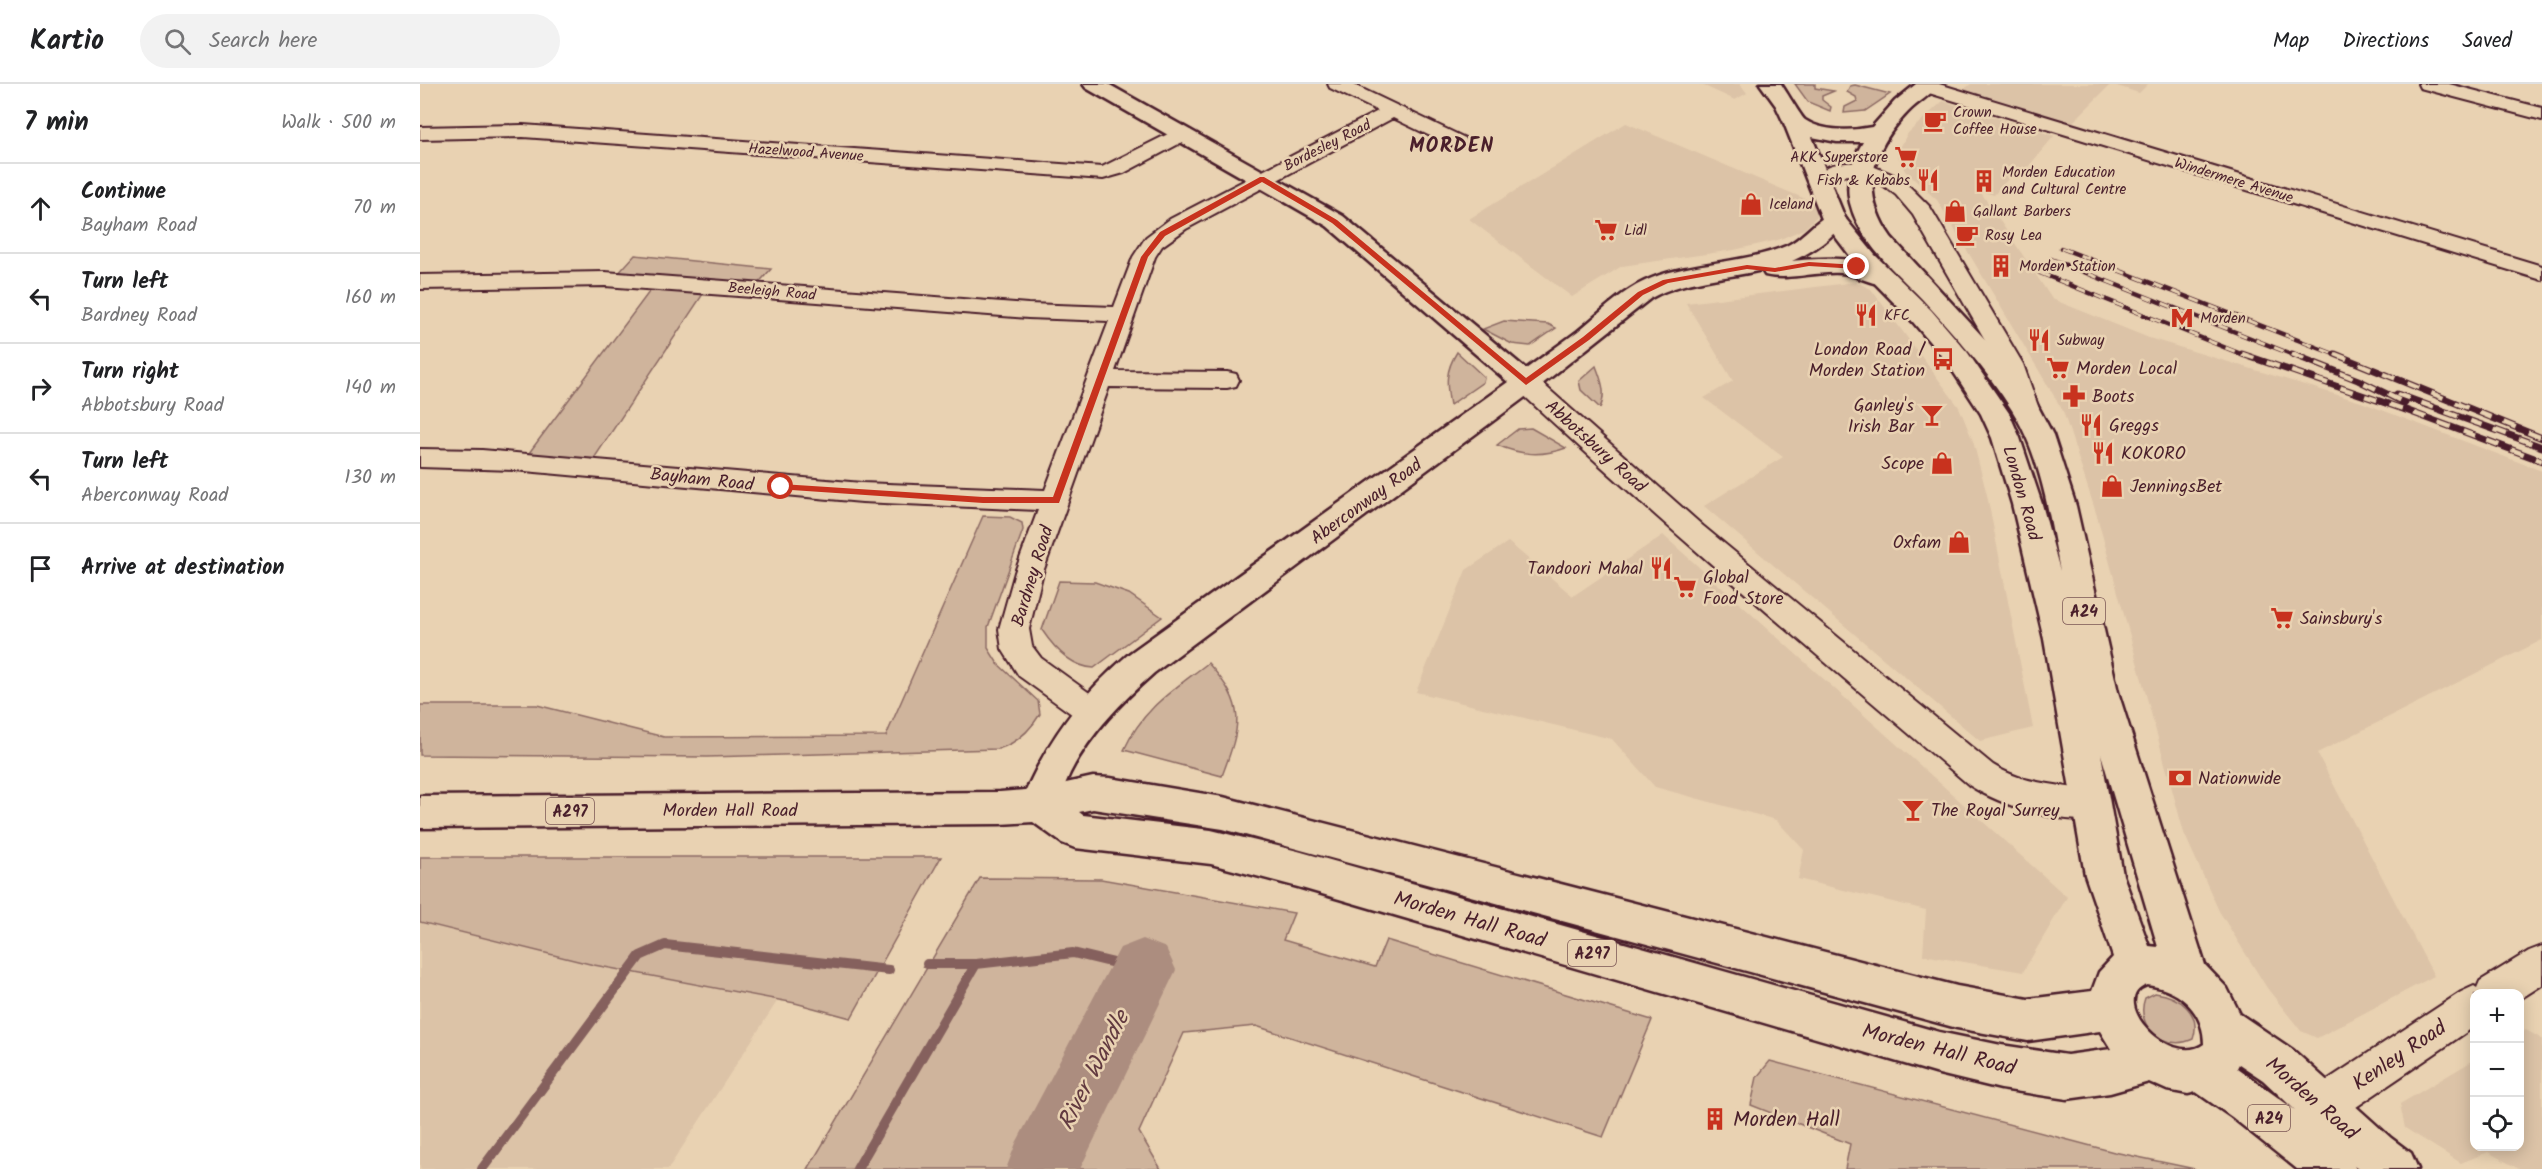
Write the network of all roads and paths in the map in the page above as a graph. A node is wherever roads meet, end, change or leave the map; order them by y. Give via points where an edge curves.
1 (1093, 84) edge
2 (1337, 84) edge
3 (1770, 84) edge
4 (2427, 84) edge
5 (1927, 85) edge
6 (1393, 111) junction
7 (2542, 114) edge
8 (1795, 123) junction
9 (1880, 132) junction
10 (420, 134) edge
11 (1183, 134) junction
12 (1458, 142) dead end
13 (1863, 168) junction
14 (1262, 179) junction
15 (1822, 186) junction
16 (1867, 215) junction
17 (1833, 219) junction
18 (1851, 243) junction
19 (1809, 264) junction
20 (1747, 267) junction
21 (2542, 273) edge
22 (1883, 278) junction
23 (420, 282) edge
24 (1124, 314) junction
25 (1101, 379) junction
26 (1227, 380) dead end
27 (1526, 382) junction
28 (2026, 409) junction
29 (420, 458) edge
30 (1056, 500) junction
31 (1091, 711) junction
32 (1039, 805) junction
33 (2091, 806) junction
34 (420, 812) edge
35 (2542, 964) edge
36 (2136, 966) junction
37 (2189, 978) junction
38 (2500, 989) edge
39 (2470, 1008) edge
40 (2112, 1009) junction
41 (2226, 1029) junction
42 (2150, 1060) junction
43 (2201, 1070) junction
44 (2324, 1106) junction
45 (2333, 1169) edge
46 (2395, 1169) edge

1 - 11 main road, Abbotsbury Road
2 - 6 street, Bordesley Road
3 - 8 main road, London Road / A24
4 - 7 street
5 - 9 main road, A24 via 1896,111
5 - 21 street, Windermere Avenue
6 - 12 street, Bordesley Road
6 - 14 street, Bordesley Road
8 - 9 main road via 1837,136
8 - 15 main road, London Road / A24
9 - 13 main road, A24
10 - 11 street, Hazelwood Avenue via 522,131 1103,173
11 - 14 main road, Abbotsbury Road
13 - 15 street via 1835,170 1827,175
13 - 16 main road, London Road / A24 via 1860,193
13 - 28 street via 1887,179 1922,212 2012,364
14 - 24 street, Bardney Road via 1178,224 1154,242 1144,257
14 - 27 main road, Abbotsbury Road via 1335,221
15 - 17 main road, London Road / A24
16 - 18 main road, Aberconway Road via 1861,233
16 - 28 main road, London Road / A24 via 1904,268 1983,352
17 - 18 main road, London Road / A24
17 - 20 main road, Aberconway Road via 1826,230 1807,244
18 - 19 main road, Aberconway Road
18 - 22 main road, London Road / A24
19 - 20 main road, Aberconway Road via 1775,270
19 - 22 main road, Aberconway Road via 1857,267
20 - 27 main road, Aberconway Road via 1653,286
22 - 33 main road, London Road / A24 via 1959,359 1995,413 2006,438 2061,639
23 - 24 street, Beeleigh Road via 610,279 1028,311
24 - 25 street, Bardney Road
25 - 26 street
25 - 30 street, Bardney Road
27 - 31 main road, Aberconway Road via 1142,663
27 - 33 street, Abbotsbury Road via 1685,526 1981,775 2016,795
28 - 37 main road, London Road / A24 via 2043,446 2065,516 2095,671
29 - 30 street, Bayham Road via 517,461 828,492
30 - 31 street, Bardney Road via 1029,572 1014,629 1017,649 1030,667
31 - 32 main road, Aberconway Road via 1048,778
32 - 34 main road, Morden Hall Road / A297
32 - 40 main road, Morden Hall Road / A297 via 1093,793 1223,813 1957,1007 2028,1020
32 - 42 main road, Morden Hall Road / A297 via 1075,831 1211,848 1298,869 1918,1047 2001,1067 2067,1077
33 - 36 main road, London Road / A24 via 2104,875
35 - 38 street
36 - 37 main road, A24 via 2168,968
36 - 40 main road via 2116,982 2111,994
37 - 41 main road, A24 via 2213,1000
39 - 44 street, Kenley Road
40 - 42 main road via 2121,1031
41 - 43 main road via 2225,1047 2218,1060
41 - 44 main road, Morden Road / A24 via 2278,1065
42 - 43 main road via 2169,1069
43 - 45 main road, A24 via 2248,1101
44 - 46 main road, Morden Road / A24

